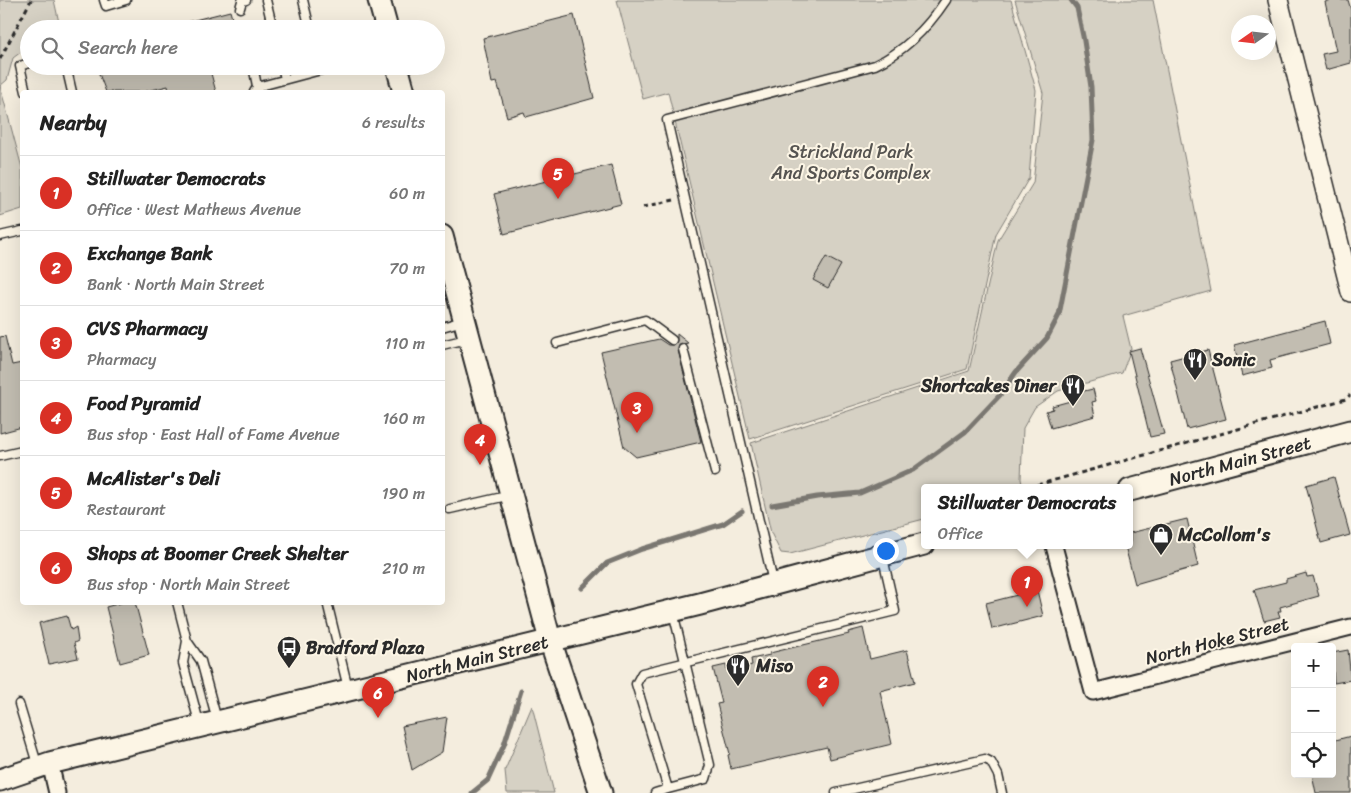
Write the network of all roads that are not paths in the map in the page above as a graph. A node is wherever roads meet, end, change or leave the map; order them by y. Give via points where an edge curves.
1 (104, 0) edge
2 (126, 0) edge
3 (246, 0) edge
4 (266, 0) edge
5 (303, 0) edge
6 (379, 0) edge
7 (946, 0) edge
8 (1278, 0) edge
9 (240, 8) dead end
10 (271, 20) edge
11 (308, 20) edge
12 (385, 20) edge
13 (22, 75) edge
14 (68, 75) edge
15 (254, 75) edge
16 (285, 75) edge
17 (298, 75) edge
18 (399, 75) edge
19 (286, 79) junction
20 (26, 90) edge
21 (72, 90) edge
22 (257, 90) edge
23 (259, 90) edge
24 (403, 90) edge
25 (20, 231) edge
26 (0, 236) edge
27 (445, 247) edge
28 (1351, 292) edge
29 (445, 327) edge
30 (467, 329) junction
31 (672, 340) dead end
32 (445, 343) edge
33 (557, 343) dead end
34 (683, 349) dead end
35 (1351, 431) edge
36 (20, 451) edge
37 (0, 456) edge
38 (715, 472) dead end
39 (1133, 489) edge
40 (512, 495) junction
41 (450, 509) dead end
42 (921, 545) edge
43 (1055, 549) edge
44 (882, 556) junction
45 (774, 584) junction
46 (178, 605) edge
47 (328, 605) edge
48 (673, 611) junction
49 (1351, 626) edge
50 (186, 640) junction
51 (550, 640) junction
52 (685, 664) junction
53 (349, 690) junction
54 (19, 704) dead end
55 (209, 724) junction
56 (44, 766) junction
57 (0, 780) edge
58 (668, 789) junction
59 (57, 793) edge
60 (601, 793) edge
61 (656, 793) edge
62 (836, 793) edge
63 (1002, 793) edge

1 - 2 lane via 106,6
3 - 9 lane via 242,1
4 - 10 lane
5 - 11 lane
6 - 12 main road
7 - 45 lane via 933,20 893,56 875,65 667,120
8 - 28 street
13 - 20 lane
14 - 21 lane
15 - 22 lane
16 - 19 lane
17 - 19 lane
18 - 24 main road
19 - 23 lane
25 - 26 lane
27 - 30 main road
29 - 30 lane
30 - 32 lane
30 - 40 main road
31 - 33 lane via 646,320
34 - 38 lane
35 - 39 main road, North Main Street
36 - 37 lane
40 - 41 lane
40 - 51 main road
42 - 44 main road, North Main Street
43 - 49 street, North Hoke Street via 1093,692
44 - 45 main road, North Main Street
44 - 52 lane via 895,611
45 - 48 main road, North Main Street
46 - 50 lane
47 - 53 lane
48 - 51 main road, North Main Street
48 - 52 lane
50 - 55 lane via 201,661
50 - 55 lane via 183,663
51 - 53 main road, North Main Street
51 - 60 main road
52 - 58 lane via 710,765 706,779
52 - 58 lane via 642,673 636,684
53 - 55 main road, North Main Street
54 - 56 lane
55 - 56 main road, North Main Street
56 - 57 main road, North Main Street
56 - 59 street
58 - 61 lane
62 - 63 lane via 985,759 991,762 998,775

